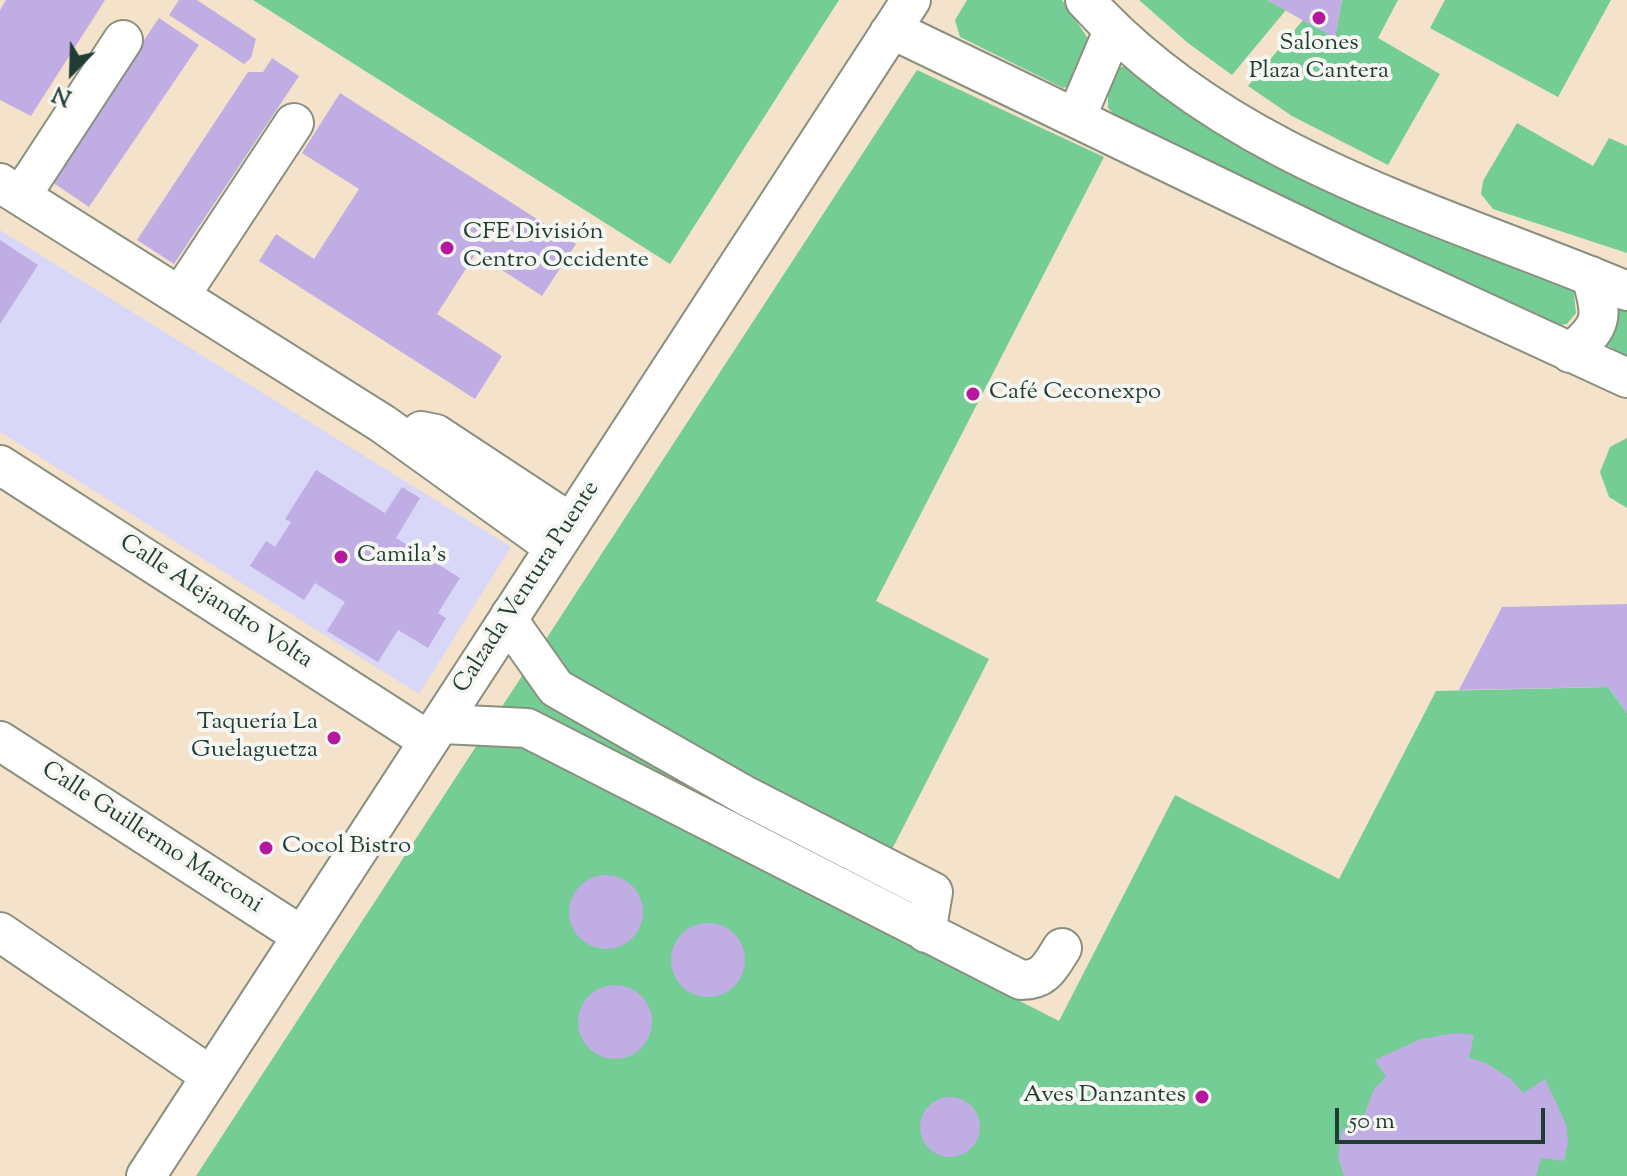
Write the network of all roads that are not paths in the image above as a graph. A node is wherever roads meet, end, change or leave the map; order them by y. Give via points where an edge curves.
1 (911, 0) edge
2 (1085, 0) edge
3 (1113, 31) junction
4 (889, 33) junction
5 (123, 40) dead end
6 (1076, 118) junction
7 (294, 123) dead end
8 (11, 190) edge
9 (1591, 276) junction
10 (1627, 291) edge
11 (180, 296) junction
12 (1570, 353) junction
13 (1627, 378) edge
14 (0, 465) edge
15 (562, 535) junction
16 (511, 614) junction
17 (434, 734) junction
18 (0, 741) edge
19 (0, 932) edge
20 (926, 933) junction
21 (302, 936) junction
22 (1062, 948) dead end
23 (211, 1076) junction
24 (146, 1176) edge

1 - 4 street, Calzada Ventura Puente
2 - 3 street
3 - 6 street
3 - 9 street via 1222,115 1364,188
4 - 6 street via 893,30
4 - 15 street, Calzada Ventura Puente
5 - 8 street
6 - 12 street
7 - 11 street
8 - 11 street
9 - 10 street
9 - 12 street via 1601,310 1594,333
11 - 15 street via 383,424 436,434
12 - 13 street
14 - 17 street, Calle Alejandro Volta
15 - 16 street, Calzada Ventura Puente
16 - 17 street, Calzada Ventura Puente
16 - 20 street via 508,620 556,688 746,796 923,884
17 - 20 street via 443,724 527,728
17 - 21 street, Calzada Ventura Puente
18 - 21 street, Calle Guillermo Marconi
19 - 23 street
20 - 22 street via 1021,980 1046,974
21 - 23 street, Calzada Ventura Puente
23 - 24 street, Calzada Ventura Puente

